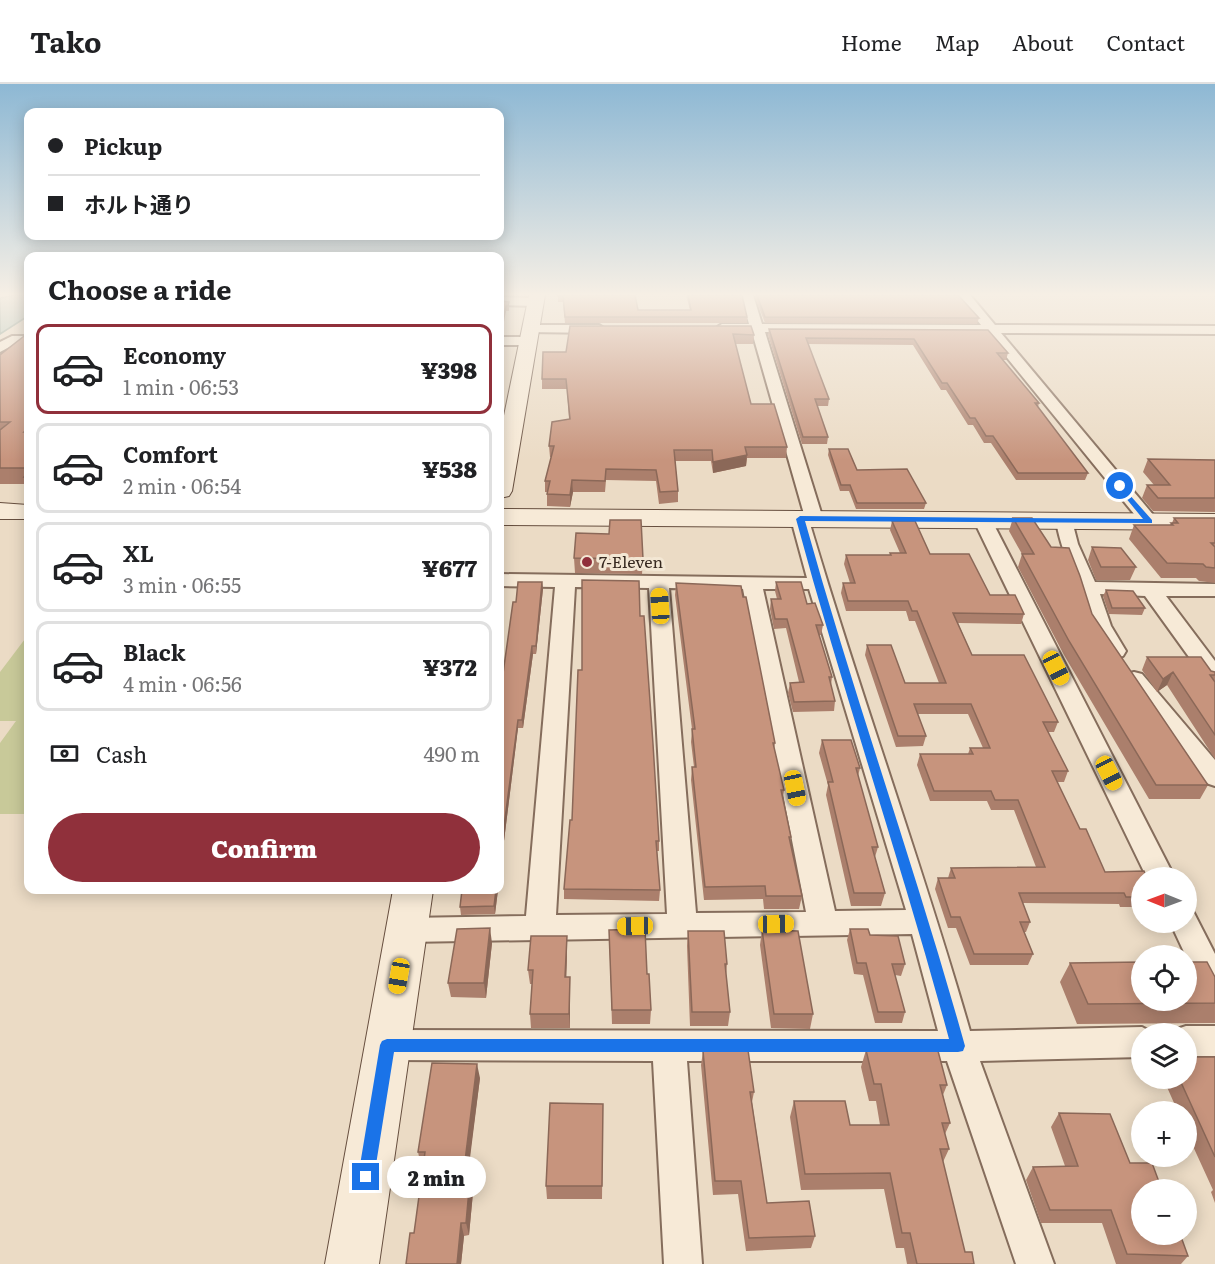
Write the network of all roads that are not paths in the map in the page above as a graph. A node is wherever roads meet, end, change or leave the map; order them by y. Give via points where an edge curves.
1 (527, 350) edge
2 (762, 350) edge
3 (1007, 350) edge
4 (504, 470) edge
5 (0, 511) edge
6 (24, 512) edge
7 (504, 517) edge
8 (807, 519) junction
9 (983, 521) junction
10 (1065, 521) junction
11 (1149, 521) junction
12 (1213, 524) edge
13 (504, 580) edge
14 (565, 582) junction
15 (659, 584) junction
16 (752, 584) junction
17 (818, 584) junction
18 (1088, 588) junction
19 (1159, 590) junction
20 (1215, 590) edge
21 (1215, 677) edge
22 (1215, 777) edge
23 (1156, 867) edge
24 (410, 910) edge
25 (924, 922) junction
26 (823, 923) junction
27 (682, 926) junction
28 (540, 928) junction
29 (1189, 933) edge
30 (1215, 985) edge
31 (1197, 1041) edge
32 (1215, 1041) edge
33 (1131, 1042) edge
34 (669, 1044) junction
35 (387, 1045) junction
36 (958, 1046) junction
37 (352, 1264) edge
38 (683, 1264) edge
39 (1035, 1264) edge

1 - 4 street
2 - 8 street
3 - 11 street
5 - 6 street
7 - 8 street
8 - 9 street
8 - 17 street
9 - 10 street
9 - 23 street
10 - 11 street
10 - 18 street via 1069,544
11 - 12 street
13 - 14 street
14 - 15 street
14 - 28 street
15 - 16 street
15 - 27 street
16 - 17 street
16 - 26 street
17 - 25 street
18 - 19 street
18 - 22 street via 1100,626 1116,653 1143,693
19 - 20 street
19 - 21 street via 1153,593
24 - 28 street
24 - 35 street
25 - 26 street
25 - 36 street
26 - 27 street
27 - 28 street
29 - 30 street
31 - 32 street
33 - 36 street
34 - 35 street
34 - 36 street
34 - 38 street
35 - 37 street
36 - 39 street

